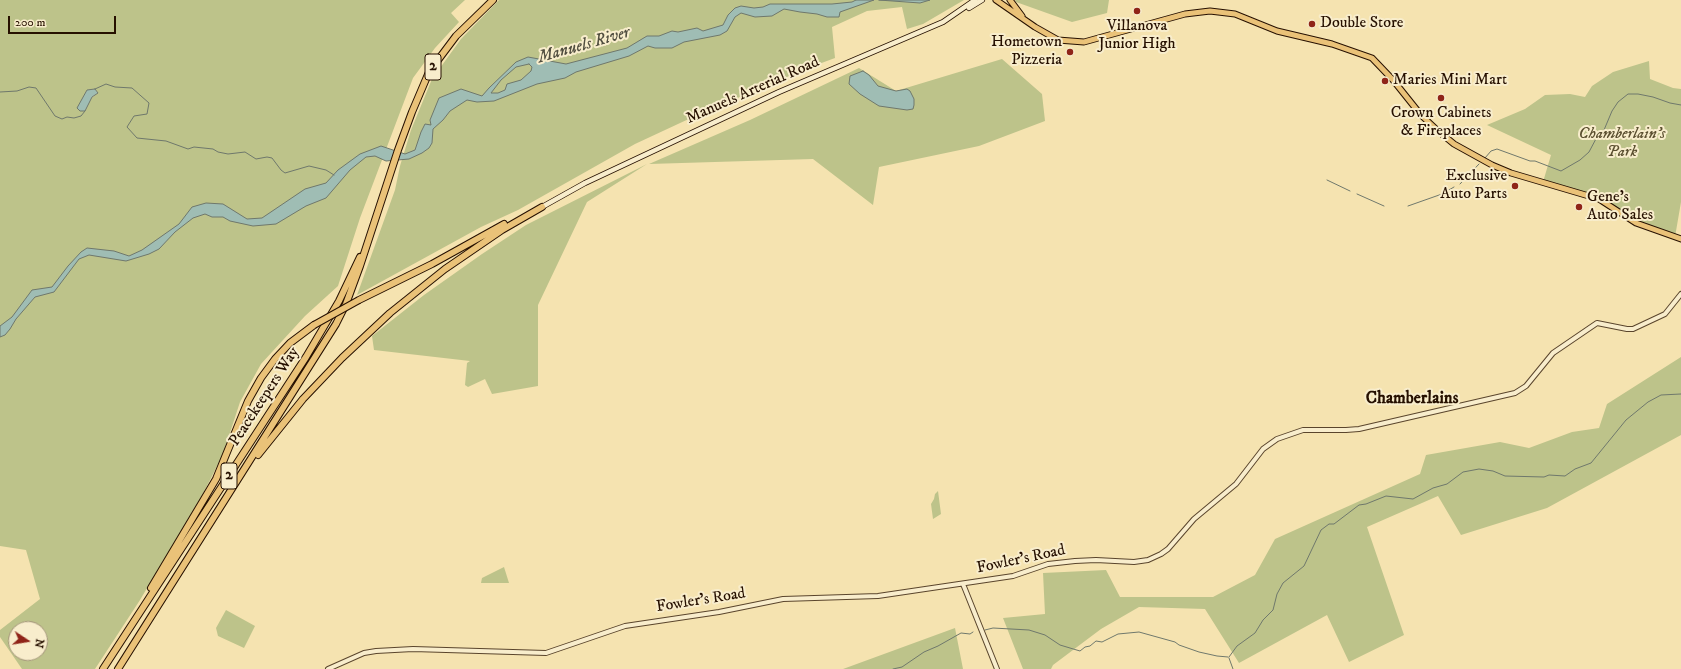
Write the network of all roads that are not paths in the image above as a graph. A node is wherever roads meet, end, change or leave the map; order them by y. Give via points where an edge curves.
1 (493, 0) edge
2 (975, 0) edge
3 (982, 0) edge
4 (996, 0) edge
5 (1010, 0) edge
6 (960, 12) junction
7 (1025, 20) junction
8 (542, 207) junction
9 (370, 234) junction
10 (1681, 238) edge
11 (1681, 294) edge
12 (235, 484) junction
13 (962, 584) junction
14 (128, 630) junction
15 (104, 669) edge
16 (119, 669) edge
17 (328, 669) edge
18 (997, 669) edge

1 - 9 highway, Peacekeepers Way / 2 via 456,36 430,72 412,112
2 - 6 main road, Manuels Arterial Road
3 - 6 main road
4 - 7 main road
5 - 7 main road
6 - 8 main road, Manuels Arterial Road via 907,39 750,106 585,183
7 - 10 main road via 1058,40 1084,42 1185,14 1210,11 1235,14 1277,31 1332,44 1372,58 1436,130 1454,144 1492,166 1599,199 1636,223
8 - 12 highway via 502,230 445,269 390,313 303,399
8 - 14 highway, bridge via 314,324 282,351 255,388 216,479
9 - 12 highway, Peacekeepers Way / 2 via 354,285 336,324
9 - 14 highway, Peacekeepers Way / 2 via 339,301 310,351
11 - 13 street, Fowler's Road via 1665,314 1632,329 1596,323 1553,353 1526,386 1515,393 1359,429 1303,430 1277,438 1261,451 1234,486 1194,519 1168,549 1151,559 1137,562 1091,560 1048,564 1013,576
12 - 16 highway, Peacekeepers Way / 2
13 - 17 street, Fowler's Road via 878,596 783,600 625,626 546,653 382,650 364,654
13 - 18 street
14 - 15 highway, Peacekeepers Way / 2

